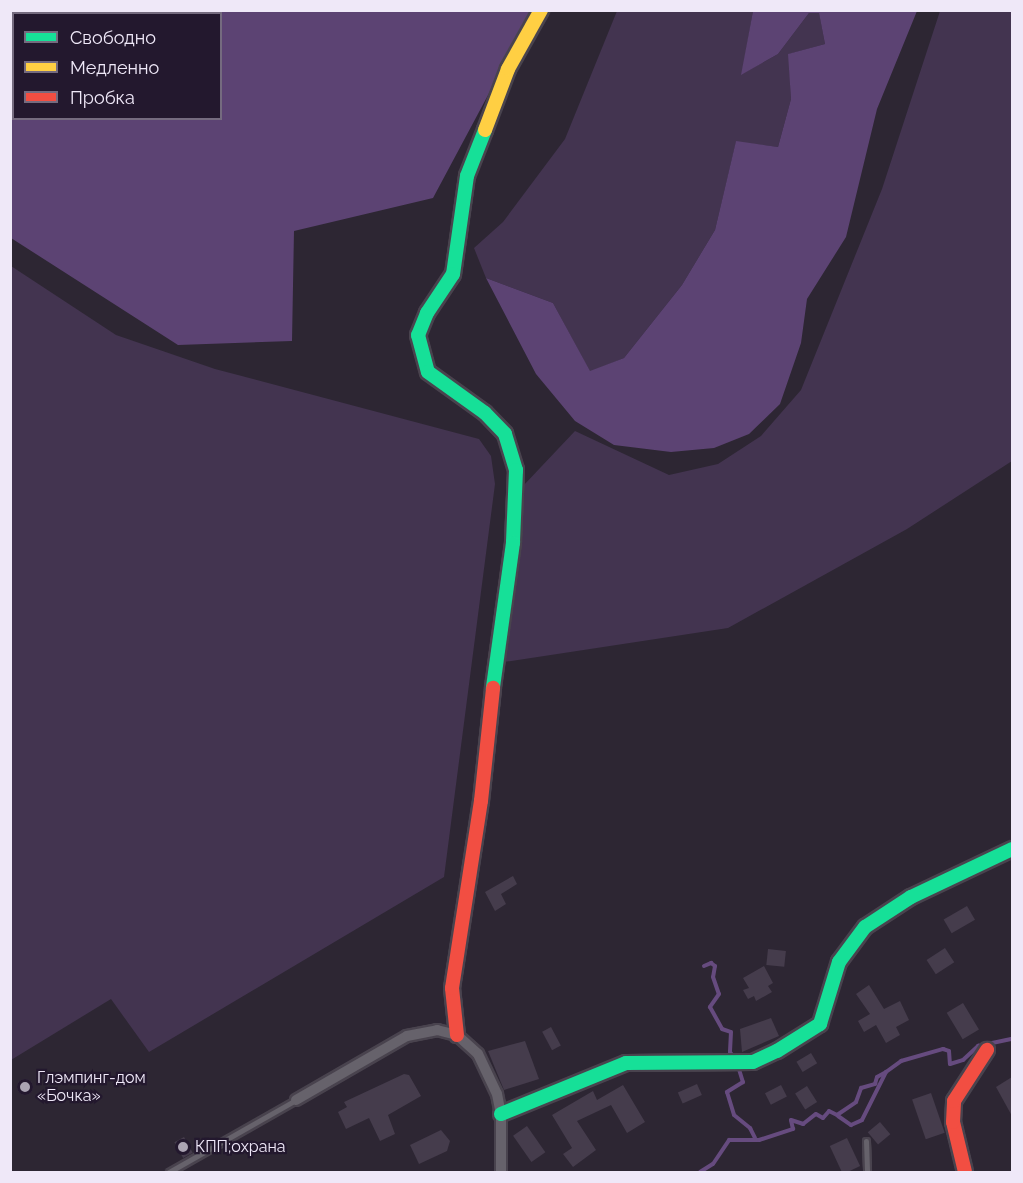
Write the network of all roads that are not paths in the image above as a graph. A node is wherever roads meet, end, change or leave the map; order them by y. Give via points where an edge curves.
1 (541, 10) edge
2 (1012, 849) edge
3 (457, 1035) junction
4 (987, 1050) dead end
5 (296, 1100) joint
6 (501, 1114) junction
7 (866, 1141) dead end
8 (169, 1173) edge
9 (501, 1173) edge
10 (867, 1173) edge
11 (965, 1173) edge

1 - 3 street via 508,69 467,176 453,274 427,313 418,335 428,372 485,413 505,434 516,470 513,543 481,801 452,988
2 - 6 street via 911,897 865,927 839,962 820,1024 777,1052 744,1063 626,1064
3 - 5 street via 437,1029 407,1036
3 - 6 street via 474,1048 486,1067
4 - 11 street via 954,1101 953,1122
5 - 8 lane
6 - 9 street
7 - 10 lane

